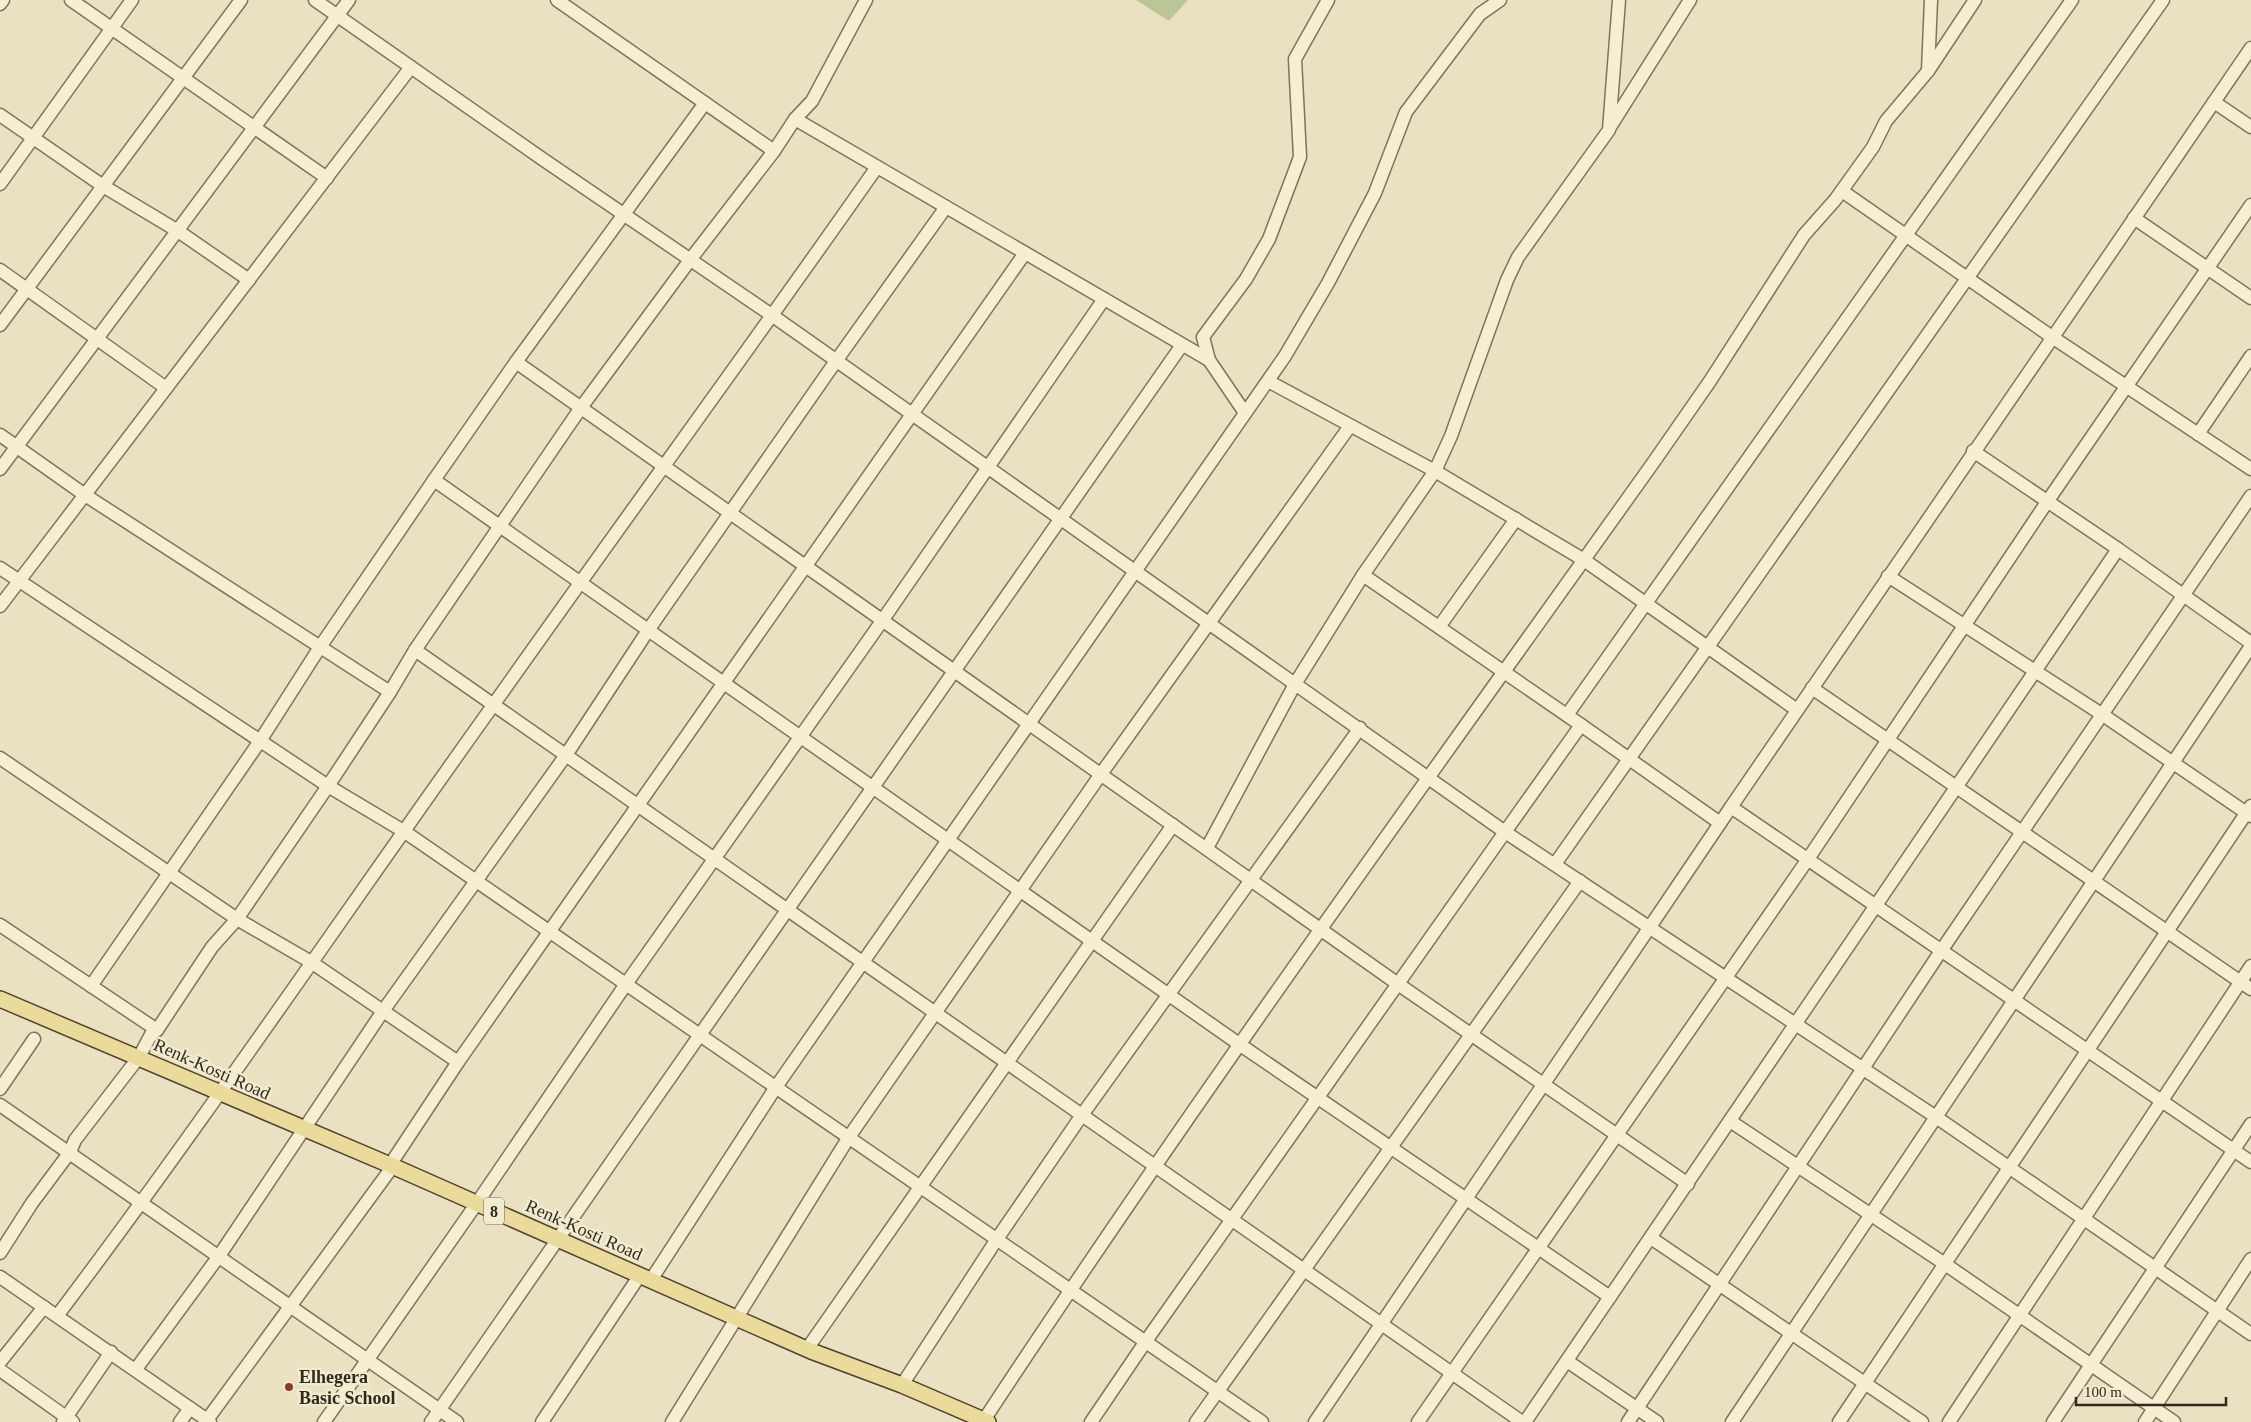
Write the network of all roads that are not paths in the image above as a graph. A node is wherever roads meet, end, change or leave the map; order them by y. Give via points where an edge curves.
1 (3, 0) edge
2 (71, 0) edge
3 (132, 0) edge
4 (241, 0) edge
5 (315, 0) edge
6 (349, 0) edge
7 (557, 0) edge
8 (866, 0) edge
9 (1328, 0) edge
10 (1500, 0) edge
11 (1619, 0) edge
12 (1690, 0) edge
13 (1931, 0) edge
14 (1975, 0) edge
15 (2072, 0) edge
16 (2163, 0) edge
17 (0, 4) edge
18 (338, 16) junction
19 (112, 28) junction
20 (2251, 48) edge
21 (411, 67) junction
22 (1928, 71) junction
23 (183, 78) junction
24 (2214, 102) junction
25 (705, 103) junction
26 (0, 115) edge
27 (795, 119) junction
28 (255, 127) junction
29 (2251, 127) edge
30 (1608, 130) junction
31 (33, 138) junction
32 (774, 151) junction
33 (877, 167) junction
34 (327, 178) junction
35 (0, 184) edge
36 (103, 186) junction
37 (1842, 191) junction
38 (2251, 205) edge
39 (946, 207) junction
40 (623, 215) junction
41 (2134, 218) junction
42 (178, 231) junction
43 (1907, 236) junction
44 (1026, 253) junction
45 (690, 260) junction
46 (2208, 268) junction
47 (0, 270) edge
48 (1967, 278) junction
49 (249, 280) junction
50 (27, 289) junction
51 (2251, 298) edge
52 (1104, 299) junction
53 (773, 316) junction
54 (0, 325) edge
55 (2052, 336) junction
56 (97, 338) junction
57 (1182, 345) junction
58 (2251, 356) edge
59 (1209, 360) junction
60 (836, 361) junction
61 (516, 362) junction
62 (1268, 381) junction
63 (2127, 386) junction
64 (166, 388) junction
65 (580, 409) junction
66 (1245, 413) junction
67 (913, 414) junction
68 (1350, 426) junction
69 (2198, 434) junction
70 (0, 435) edge
71 (16, 447) junction
72 (1973, 451) junction
73 (664, 468) junction
74 (989, 468) junction
75 (0, 469) edge
76 (2251, 469) edge
77 (1435, 471) junction
78 (434, 480) junction
79 (85, 495) junction
80 (2251, 496) edge
81 (2047, 502) junction
82 (730, 514) junction
83 (1060, 519) junction
84 (1516, 519) junction
85 (501, 525) junction
86 (2118, 549) junction
87 (1584, 560) junction
88 (805, 566) junction
89 (0, 568) edge
90 (1135, 571) junction
91 (1363, 575) junction
92 (1888, 576) junction
93 (19, 582) junction
94 (582, 582) junction
95 (2184, 596) junction
96 (1646, 604) junction
97 (0, 606) edge
98 (882, 621) junction
99 (1210, 624) junction
100 (1965, 625) junction
101 (1439, 627) junction
102 (649, 629) junction
103 (2251, 645) edge
104 (320, 647) junction
105 (1707, 647) junction
106 (414, 650) junction
107 (954, 671) junction
108 (2035, 671) junction
109 (1504, 672) junction
110 (724, 682) junction
111 (1294, 684) junction
112 (1812, 688) junction
113 (390, 692) junction
114 (493, 704) junction
115 (1797, 710) junction
116 (1567, 715) junction
117 (2103, 715) junction
118 (1029, 723) junction
119 (1581, 725) junction
120 (1360, 728) junction
121 (800, 736) junction
122 (1888, 740) junction
123 (260, 742) junction
124 (566, 755) junction
125 (0, 758) edge
126 (1629, 759) junction
127 (2173, 762) junction
128 (1101, 774) junction
129 (1429, 778) junction
130 (328, 786) junction
131 (874, 787) junction
132 (1956, 787) junction
133 (638, 806) junction
134 (1731, 806) junction
135 (2249, 811) edge
136 (1720, 824) junction
137 (1173, 825) junction
138 (405, 832) junction
139 (1505, 832) junction
140 (2023, 832) junction
141 (947, 839) junction
142 (1207, 848) junction
143 (714, 859) junction
144 (1808, 859) junction
145 (1555, 864) junction
146 (168, 873) junction
147 (1252, 879) junction
148 (475, 880) junction
149 (2094, 880) junction
150 (1580, 881) junction
151 (1020, 890) junction
152 (1875, 905) junction
153 (786, 909) junction
154 (237, 919) junction
155 (0, 925) edge
156 (1650, 926) junction
157 (1321, 928) junction
158 (550, 931) junction
159 (2167, 931) junction
160 (1092, 940) junction
161 (1941, 951) junction
162 (311, 962) junction
163 (862, 962) junction
164 (2251, 966) edge
165 (1726, 977) junction
166 (626, 984) junction
167 (1398, 984) junction
168 (2246, 985) edge
169 (91, 986) junction
170 (1169, 994) junction
171 (0, 999) edge
172 (2014, 1001) junction
173 (383, 1011) junction
174 (936, 1013) junction
175 (1797, 1024) junction
176 (157, 1030) junction
177 (699, 1034) junction
178 (1471, 1034) junction
179 (34, 1039) dead end
180 (1239, 1044) junction
181 (2088, 1050) junction
182 (139, 1057) junction
183 (458, 1062) junction
184 (1006, 1062) junction
185 (1863, 1068) junction
186 (1543, 1085) junction
187 (776, 1087) junction
188 (0, 1089) edge
189 (220, 1092) junction
190 (1318, 1098) junction
191 (2162, 1101) junction
192 (0, 1105) edge
193 (1082, 1115) junction
194 (1936, 1117) junction
195 (1730, 1121) junction
196 (2251, 1124) edge
197 (304, 1129) junction
198 (1617, 1136) junction
199 (849, 1137) junction
200 (1390, 1148) junction
201 (2234, 1150) junction
202 (70, 1152) junction
203 (2251, 1162) edge
204 (392, 1165) junction
205 (1798, 1165) junction
206 (1155, 1166) junction
207 (2010, 1167) junction
208 (1688, 1184) junction
209 (920, 1186) junction
210 (1466, 1199) junction
211 (142, 1203) junction
212 (477, 1203) junction
213 (1870, 1215) junction
214 (2084, 1218) junction
215 (1232, 1219) junction
216 (1651, 1238) junction
217 (558, 1239) junction
218 (997, 1240) junction
219 (1540, 1249) junction
220 (0, 1253) edge
221 (219, 1256) junction
222 (2251, 1259) edge
223 (1945, 1264) junction
224 (2156, 1268) junction
225 (1304, 1269) junction
226 (0, 1276) edge
227 (646, 1278) junction
228 (1719, 1285) junction
229 (1070, 1290) junction
230 (1610, 1298) junction
231 (44, 1307) junction
232 (292, 1307) junction
233 (2218, 1311) junction
234 (2019, 1315) junction
235 (57, 1316) junction
236 (738, 1318) junction
237 (1381, 1324) junction
238 (1791, 1334) junction
239 (2251, 1334) edge
240 (1146, 1341) junction
241 (807, 1349) junction
242 (111, 1352) junction
243 (368, 1360) junction
244 (1567, 1361) junction
245 (0, 1362) edge
246 (2091, 1365) junction
247 (136, 1369) junction
248 (0, 1370) edge
249 (1452, 1374) junction
250 (1864, 1384) junction
251 (902, 1385) junction
252 (1218, 1391) junction
253 (190, 1408) junction
254 (2154, 1408) junction
255 (1637, 1409) junction
256 (440, 1410) junction
257 (67, 1420) edge
258 (209, 1421) edge
259 (986, 1421) edge
260 (180, 1422) edge
261 (324, 1422) edge
262 (431, 1422) edge
263 (458, 1422) edge
264 (542, 1422) edge
265 (672, 1422) edge
266 (1092, 1422) edge
267 (1196, 1422) edge
268 (1262, 1422) edge
269 (1315, 1422) edge
270 (1418, 1422) edge
271 (1524, 1422) edge
272 (1628, 1422) edge
273 (1657, 1422) edge
274 (1732, 1422) edge
275 (1839, 1422) edge
276 (1922, 1422) edge
277 (1949, 1422) edge
278 (2053, 1422) edge
279 (2145, 1422) edge
280 (2174, 1422) edge

1 - 17 street
2 - 19 street
3 - 19 street
4 - 23 street
5 - 18 street
6 - 18 street
7 - 25 street
8 - 27 street via 812,101
9 - 59 street via 1295,59 1300,157 1269,239 1246,279 1203,337
10 - 62 street via 1480,14 1406,112 1375,193 1328,282
11 - 30 street
12 - 30 street
13 - 22 street
14 - 22 street
15 - 43 street
16 - 48 street
18 - 21 street
18 - 28 street
19 - 23 street
19 - 31 street
20 - 24 street
21 - 34 street
21 - 40 street
22 - 37 street via 1886,122
23 - 28 street
23 - 36 street
24 - 29 street
24 - 41 street
25 - 32 street
25 - 40 street
26 - 31 street
27 - 32 street
27 - 33 street
28 - 34 street
28 - 42 street
30 - 77 street via 1518,257
31 - 35 street
31 - 36 street
32 - 45 street
33 - 39 street
33 - 53 street
34 - 49 street
36 - 42 street
36 - 50 street
37 - 43 street
37 - 87 street via 1804,235 1710,381
38 - 46 street
39 - 44 street
39 - 60 street
40 - 45 street
40 - 61 street
41 - 46 street
41 - 55 street
42 - 49 street
42 - 56 street
43 - 48 street
43 - 96 street
44 - 52 street
44 - 67 street
45 - 53 street
45 - 65 street
46 - 51 street
46 - 63 street
47 - 50 street
48 - 55 street
48 - 105 street
49 - 64 street
50 - 54 street
50 - 56 street
52 - 57 street
52 - 74 street
53 - 60 street
53 - 73 street
55 - 63 street
55 - 72 street
56 - 64 street
56 - 71 street
57 - 59 street
57 - 83 street
58 - 69 street
59 - 66 street
60 - 67 street
60 - 82 street
61 - 65 street
61 - 78 street
62 - 66 street
62 - 68 street
63 - 69 street
63 - 81 street
64 - 79 street
65 - 73 street
65 - 85 street
66 - 90 street
67 - 74 street
67 - 88 street
68 - 77 street
68 - 99 street
69 - 76 street
70 - 71 street
71 - 75 street
71 - 79 street
72 - 81 street
72 - 92 street
73 - 82 street
73 - 94 street
74 - 83 street
74 - 98 street
77 - 84 street
77 - 91 street
78 - 85 street
78 - 104 street
79 - 93 street
79 - 104 street
80 - 95 street
81 - 86 street
81 - 100 street
82 - 88 street
82 - 102 street
83 - 90 street
83 - 107 street
84 - 87 street
84 - 101 street
85 - 94 street
85 - 106 street
86 - 95 street
86 - 108 street
87 - 96 street
87 - 109 street
88 - 98 street
88 - 110 street
89 - 93 street
90 - 99 street
90 - 118 street
91 - 101 street
91 - 111 street
92 - 100 street
92 - 112 street
93 - 97 street
93 - 123 street
94 - 102 street
94 - 114 street
95 - 103 street
95 - 117 street
96 - 105 street
96 - 116 street
98 - 107 street
98 - 121 street
99 - 111 street
99 - 128 street
100 - 108 street
100 - 122 street
101 - 109 street
102 - 110 street
102 - 124 street
103 - 127 street
104 - 113 street
104 - 123 street
105 - 115 street
105 - 126 street
106 - 113 street
106 - 114 street
107 - 118 street
107 - 131 street
108 - 117 street
108 - 132 street
109 - 116 street
109 - 129 street
110 - 121 street
110 - 133 street
111 - 120 street
111 - 142 street
112 - 115 street
112 - 122 street
113 - 130 street
114 - 124 street
114 - 138 street
115 - 134 street
116 - 119 street
117 - 127 street
117 - 140 street
118 - 128 street
118 - 141 street
119 - 126 street
119 - 139 street
120 - 129 street
120 - 147 street
121 - 131 street
121 - 143 street
122 - 132 street
122 - 144 street
123 - 130 street
123 - 146 street
124 - 133 street
124 - 148 street
125 - 146 street
126 - 136 street
126 - 145 street
127 - 135 street
127 - 149 street
128 - 137 street
128 - 151 street
129 - 139 street
129 - 157 street
130 - 138 street
130 - 154 street
131 - 141 street
131 - 153 street
132 - 140 street
132 - 152 street
133 - 143 street
133 - 158 street
134 - 136 street
134 - 144 street
135 - 159 street
136 - 156 street
137 - 142 street
137 - 160 street
138 - 148 street
138 - 162 street
139 - 145 street
139 - 167 street
140 - 149 street
140 - 161 street
141 - 151 street
141 - 163 street
142 - 147 street
143 - 153 street
143 - 166 street
144 - 152 street
144 - 165 street
145 - 150 street
146 - 154 street
146 - 169 street
147 - 157 street
147 - 170 street
148 - 158 street
148 - 173 street
149 - 159 street
149 - 172 street
150 - 156 street
150 - 178 street
151 - 160 street
151 - 174 street
152 - 161 street
152 - 175 street
153 - 163 street
153 - 177 street
154 - 162 street
154 - 176 street via 212,948
155 - 169 street
156 - 165 street
156 - 186 street
157 - 167 street
157 - 180 street
158 - 166 street
158 - 183 street
159 - 168 street
159 - 181 street
160 - 170 street
160 - 184 street
161 - 172 street
161 - 185 street
162 - 173 street
162 - 189 street
163 - 174 street
163 - 187 street
164 - 168 street
165 - 175 street
165 - 198 street
166 - 177 street
166 - 212 street
167 - 178 street
167 - 190 street
168 - 191 street
169 - 176 street
170 - 180 street
170 - 193 street
171 - 182 main road, Renk-Kosti Road / 8
172 - 181 street
172 - 194 street
173 - 183 street
173 - 197 street
174 - 184 street
174 - 199 street
175 - 185 street
175 - 195 street
176 - 182 street via 154,1029
177 - 187 street
177 - 217 street
178 - 186 street
178 - 200 street
179 - 188 street
180 - 190 street
180 - 206 street
181 - 191 street
181 - 207 street
182 - 189 main road, Renk-Kosti Road / 8
182 - 202 street via 75,1140
183 - 204 street
184 - 193 street
184 - 209 street
185 - 194 street
185 - 205 street
186 - 198 street
186 - 210 street
187 - 199 street
187 - 227 street
189 - 197 main road, Renk-Kosti Road / 8
189 - 211 street
190 - 200 street
190 - 215 street
191 - 201 street
191 - 214 street
192 - 202 street
193 - 206 street
193 - 218 street
194 - 207 street
194 - 213 street
195 - 205 street
195 - 208 street
196 - 201 street
197 - 204 main road, Renk-Kosti Road / 8
197 - 221 street
198 - 208 street
198 - 219 street
199 - 209 street
199 - 236 street
200 - 210 street
200 - 225 street
201 - 203 street
201 - 224 street
202 - 211 street
202 - 220 street
204 - 212 main road, Renk-Kosti Road / 8
204 - 232 street
205 - 213 street
205 - 228 street
206 - 215 street
206 - 229 street
207 - 214 street
207 - 223 street
208 - 216 street
209 - 218 street
209 - 241 street
210 - 219 street
210 - 237 street
211 - 221 street
211 - 235 street
212 - 217 main road, Renk-Kosti Road / 8
212 - 243 street
213 - 223 street
213 - 238 street
214 - 224 street
214 - 234 street
215 - 225 street
215 - 240 street
216 - 228 street
216 - 230 street
217 - 227 main road, Renk-Kosti Road / 8
217 - 256 street
218 - 229 street
218 - 251 street
219 - 230 street
219 - 249 street
221 - 232 street
221 - 247 street
222 - 233 street
223 - 234 street
223 - 250 street
224 - 233 street
224 - 246 street
225 - 237 street
225 - 252 street
226 - 231 street
227 - 236 main road, Renk-Kosti Road / 8
227 - 264 street
228 - 238 street
228 - 255 street
229 - 240 street
229 - 259 street
230 - 244 street
231 - 235 street
231 - 245 street
232 - 243 street
232 - 258 street
233 - 239 street
233 - 254 street
234 - 246 street
234 - 277 street
235 - 242 street
236 - 241 main road, Renk-Kosti Road / 8
236 - 265 street
237 - 249 street
237 - 269 street
238 - 250 street
238 - 274 street
240 - 252 street
240 - 266 street
241 - 251 main road, Renk-Kosti Road / 8
242 - 247 street
242 - 257 street
243 - 256 street
243 - 261 street
244 - 255 street
244 - 271 street
246 - 254 street
246 - 278 street
247 - 253 street
248 - 257 street
249 - 270 street
249 - 271 street
250 - 275 street
250 - 276 street
251 - 259 main road, Renk-Kosti Road / 8
252 - 267 street
252 - 268 street
253 - 258 street
253 - 260 street
254 - 279 street
254 - 280 street
255 - 272 street
255 - 273 street
256 - 262 street
256 - 263 street

